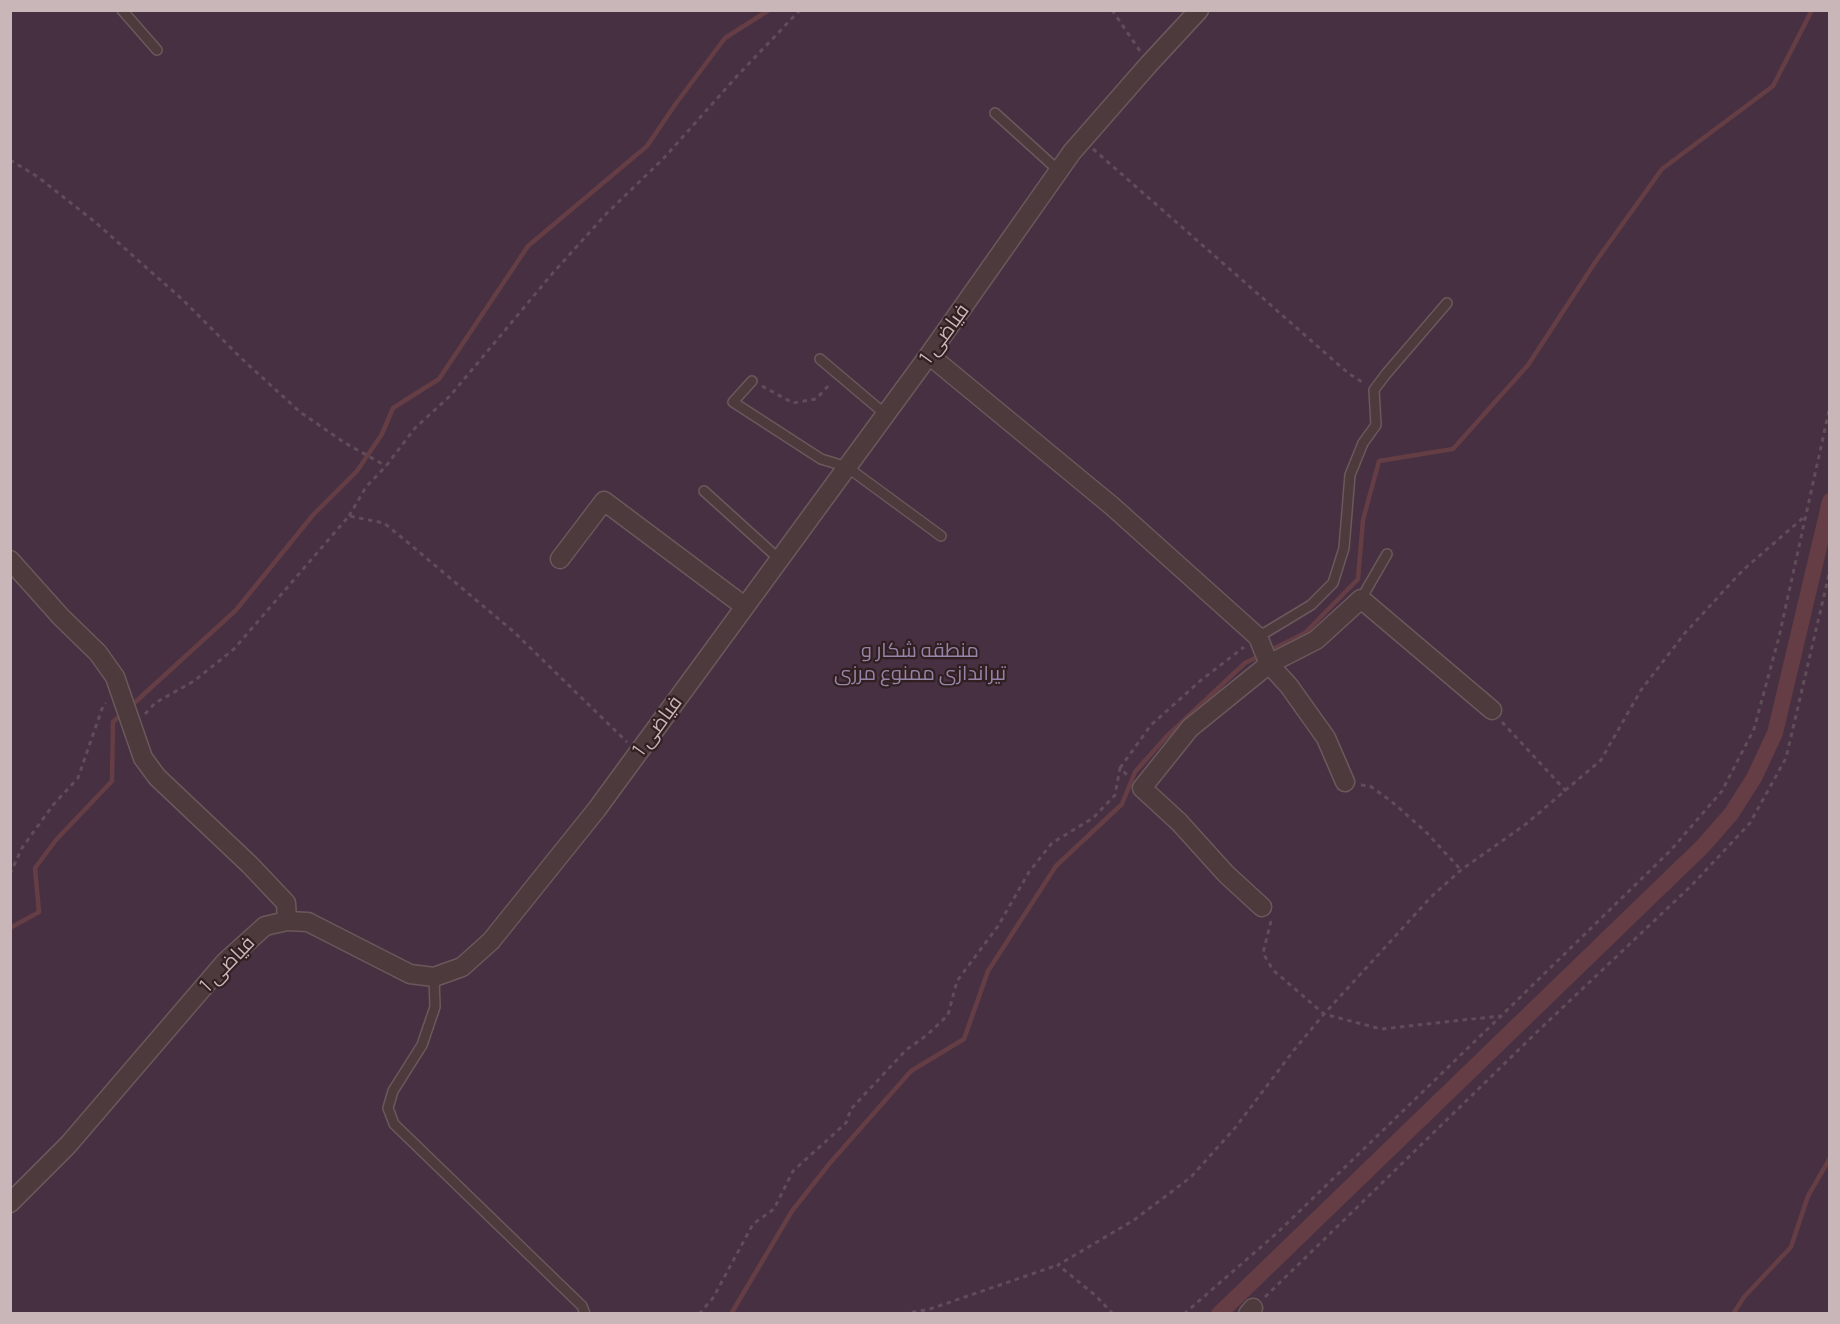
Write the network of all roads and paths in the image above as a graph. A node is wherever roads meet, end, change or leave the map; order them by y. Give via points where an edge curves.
1 (122, 10) edge
2 (800, 10) edge
3 (1112, 10) edge
4 (1199, 10) edge
5 (157, 50) dead end
6 (1149, 64) junction
7 (995, 113) dead end
8 (1083, 140) junction
9 (10, 160) edge
10 (1059, 171) junction
11 (1447, 303) dead end
12 (929, 355) junction
13 (820, 359) dead end
14 (838, 374) junction
15 (752, 381) joint
16 (1374, 390) junction
17 (1830, 406) edge
18 (885, 414) junction
19 (386, 466) junction
20 (847, 466) junction
21 (704, 491) dead end
22 (349, 516) junction
23 (1806, 516) junction
24 (941, 536) dead end
25 (1387, 554) dead end
26 (560, 559) dead end
27 (779, 559) junction
28 (10, 560) edge
29 (1830, 570) edge
30 (1360, 599) junction
31 (744, 606) junction
32 (1264, 651) junction
33 (121, 692) junction
34 (1492, 710) joint
35 (131, 721) junction
36 (638, 753) junction
37 (1120, 768) junction
38 (1126, 774) dead end
39 (1345, 782) joint
40 (1566, 791) junction
41 (1461, 870) junction
42 (10, 874) edge
43 (1262, 908) joint
44 (287, 921) junction
45 (434, 977) junction
46 (1324, 1014) junction
47 (1502, 1015) junction
48 (10, 1203) edge
49 (1058, 1265) junction
50 (1251, 1311) edge
51 (585, 1314) edge
52 (699, 1314) edge
53 (903, 1314) edge
54 (1113, 1314) edge
55 (1184, 1314) edge

1 - 5 lane
2 - 19 path via 663,159 607,213 450,396 415,428
3 - 6 path
4 - 6 street, فیاضی 1
6 - 8 street, فیاضی 1
7 - 10 lane
8 - 10 street, فیاضی 1
8 - 16 path via 1348,373
9 - 19 path via 95,222 300,412
10 - 12 street, فیاضی 1
11 - 16 lane
12 - 18 street, فیاضی 1
12 - 32 street via 1112,506
13 - 14 lane
14 - 15 path via 816,399 793,403
14 - 18 lane
15 - 20 lane via 733,402 821,459
16 - 32 lane via 1376,425 1363,443 1350,476 1344,548 1333,583
17 - 23 path
18 - 20 street, فیاضی 1
19 - 22 path via 366,487
20 - 24 lane
20 - 27 street, فیاضی 1
21 - 27 lane
22 - 35 path via 234,649 194,681
22 - 36 path via 384,523 406,541 514,632
23 - 40 path via 1742,571 1684,633 1641,690 1601,759
23 - 47 path via 1754,729 1722,791 1671,850
25 - 30 lane
26 - 31 street via 604,501
27 - 31 street, فیاضی 1
28 - 33 street via 98,653
29 - 50 path via 1786,758 1750,823 1692,885
30 - 32 street via 1316,640
30 - 34 street
31 - 36 street, فیاضی 1
32 - 37 path via 1200,681 1151,725
32 - 39 street via 1326,738
32 - 43 street via 1190,728 1142,788
33 - 35 street
33 - 42 path via 103,706 78,778 22,848
34 - 40 path
35 - 44 street via 143,758 157,777 286,903
36 - 45 street, فیاضی 1 via 491,941 462,967
37 - 38 path
37 - 52 path via 1115,795 1093,818 1052,843 1029,872 998,926 957,981 948,1015 906,1050 851,1108 846,1123 793,1171 774,1209 753,1224 713,1298
39 - 41 path via 1370,786 1384,796 1426,832
40 - 41 path
41 - 46 path via 1431,897
43 - 46 path via 1273,915 1263,953 1273,970
44 - 45 street, فیاضی 1 via 308,922 410,974
44 - 48 street, فیاضی 1 via 265,926 225,962 68,1145
45 - 51 lane via 435,1007 422,1045 393,1091 388,1108 394,1124 582,1306
46 - 47 path via 1381,1029
46 - 49 path via 1235,1128 1191,1177 1134,1220
47 - 55 path via 1277,1233
49 - 53 path via 930,1309
49 - 54 path

